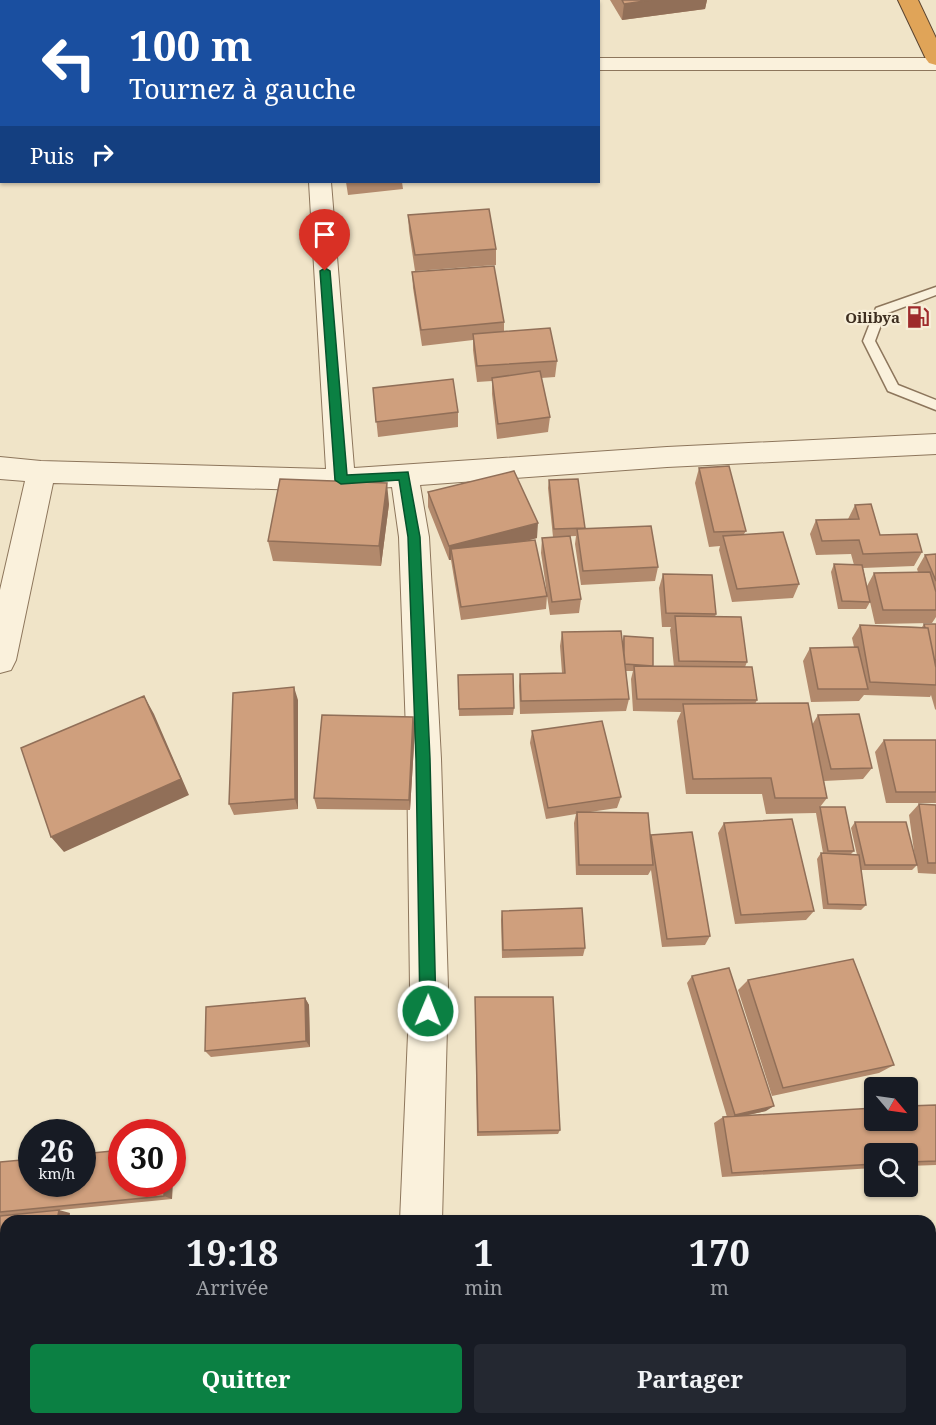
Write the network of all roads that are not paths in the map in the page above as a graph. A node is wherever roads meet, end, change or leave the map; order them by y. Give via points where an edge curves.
1 (908, 0) edge
2 (936, 61) edge
3 (600, 64) edge
4 (320, 183) edge
5 (936, 291) edge
6 (936, 405) edge
7 (936, 444) edge
8 (0, 468) edge
9 (41, 472) junction
10 (404, 475) junction
11 (341, 480) junction
12 (0, 660) edge
13 (421, 1215) edge

1 - 2 highway
2 - 3 street
4 - 11 street
5 - 6 lane via 880,311 870,341 893,388
7 - 10 street
8 - 9 street
9 - 11 street
9 - 12 street
10 - 11 street
10 - 13 street via 414,537 428,965

